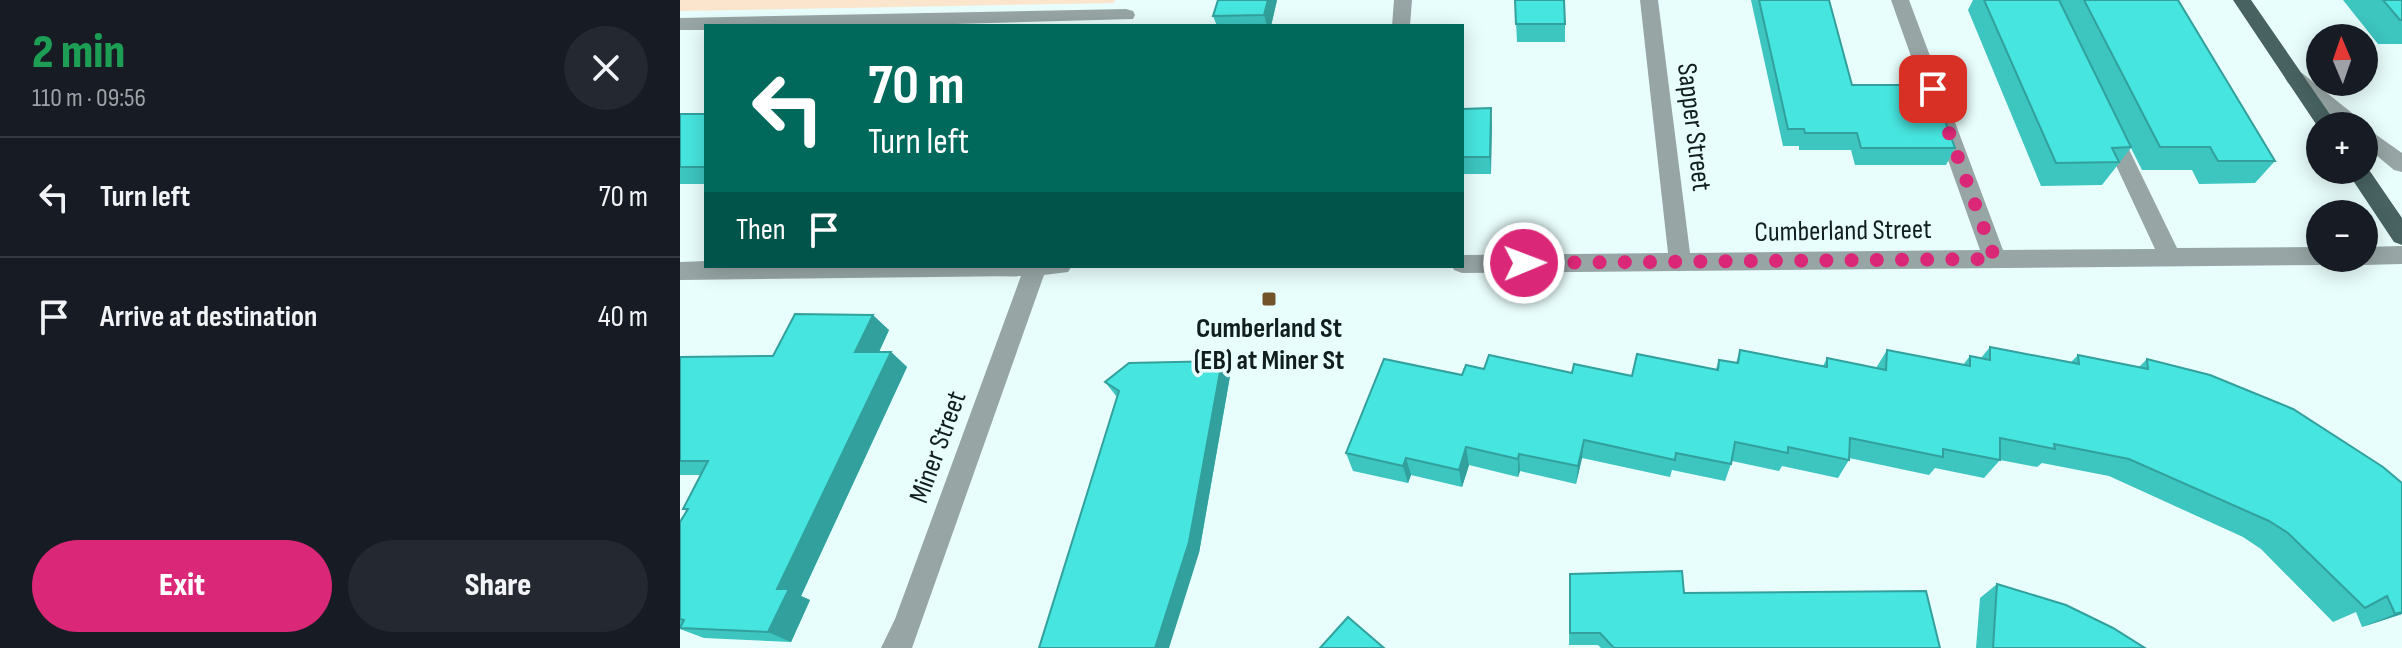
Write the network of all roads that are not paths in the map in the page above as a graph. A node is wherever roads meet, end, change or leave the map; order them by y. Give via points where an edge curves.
1 (1403, 0) edge
2 (1649, 0) edge
3 (1900, 0) edge
4 (2242, 0) edge
5 (1126, 14) edge
6 (680, 24) edge
7 (1401, 24) edge
8 (2295, 78) junction
9 (2318, 112) edge
10 (2338, 112) edge
11 (2101, 114) edge
12 (2378, 145) edge
13 (2402, 164) edge
14 (2367, 184) edge
15 (2402, 236) edge
16 (2402, 255) edge
17 (2306, 256) edge
18 (2378, 256) edge
19 (2170, 257) junction
20 (1995, 259) junction
21 (1680, 262) junction
22 (1464, 264) edge
23 (894, 268) edge
24 (1035, 268) edge
25 (680, 271) edge
26 (896, 648) edge

1 - 7 street
2 - 21 street, Sapper Street
3 - 20 street
4 - 8 main road
5 - 6 street
8 - 9 main road
8 - 10 street
11 - 19 street
12 - 13 street
14 - 15 main road
16 - 18 street
17 - 19 street, Cumberland Street
19 - 20 street, Cumberland Street
20 - 21 street, Cumberland Street
21 - 22 street, Cumberland Street
23 - 25 street
24 - 26 street, Miner Street

